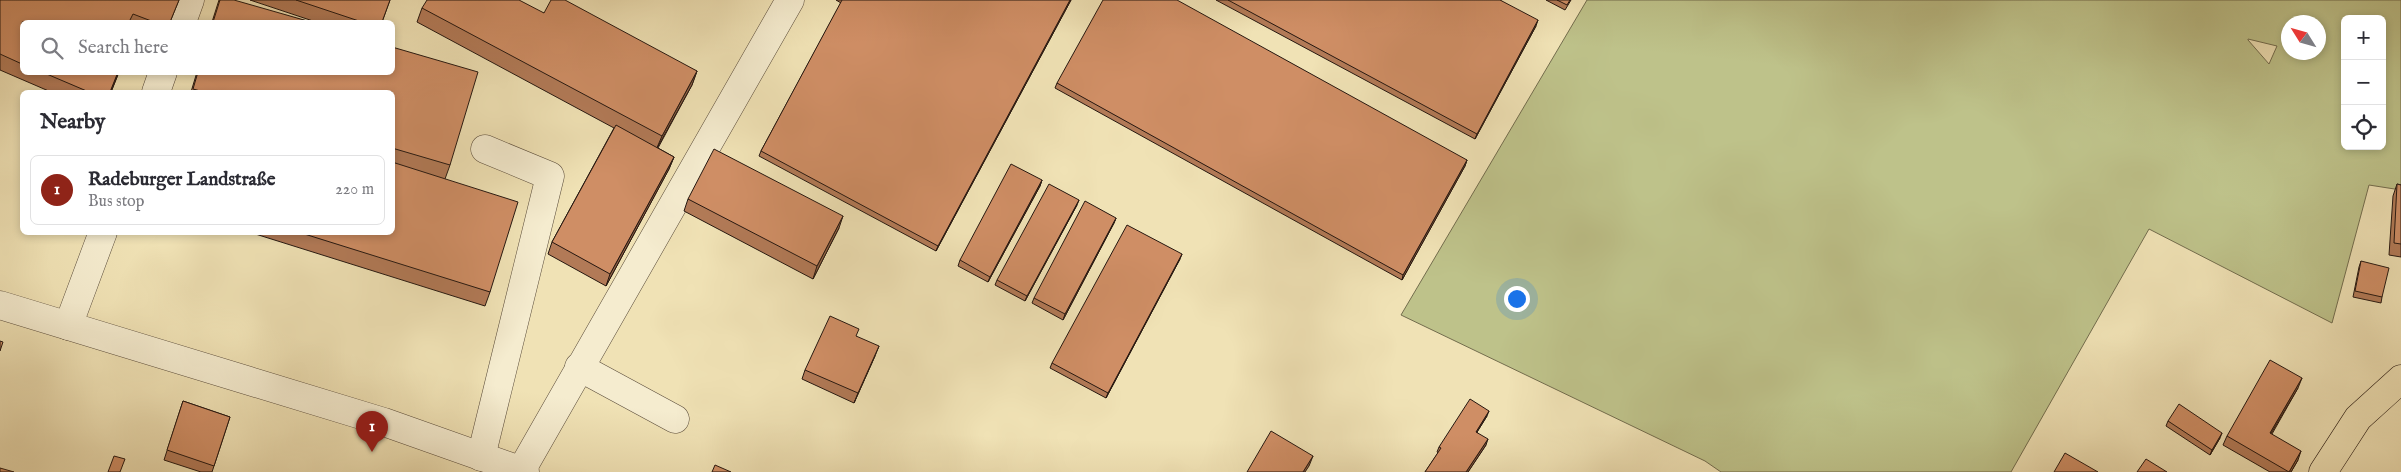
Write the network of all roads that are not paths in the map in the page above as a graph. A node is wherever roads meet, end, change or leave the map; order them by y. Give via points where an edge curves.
1 (190, 0) edge
2 (790, 0) edge
3 (183, 20) edge
4 (162, 75) edge
5 (157, 90) edge
6 (485, 149) dead end
7 (102, 235) edge
8 (0, 305) edge
9 (68, 326) junction
10 (579, 367) junction
11 (2401, 379) edge
12 (675, 419) dead end
13 (481, 457) junction
14 (523, 471) edge
15 (2323, 472) edge

1 - 3 street
2 - 10 street
4 - 5 street
6 - 13 street via 550,176
7 - 9 street
8 - 9 street
9 - 13 street via 384,422
10 - 12 street
10 - 14 street
11 - 15 main road via 2358,418
13 - 14 street

